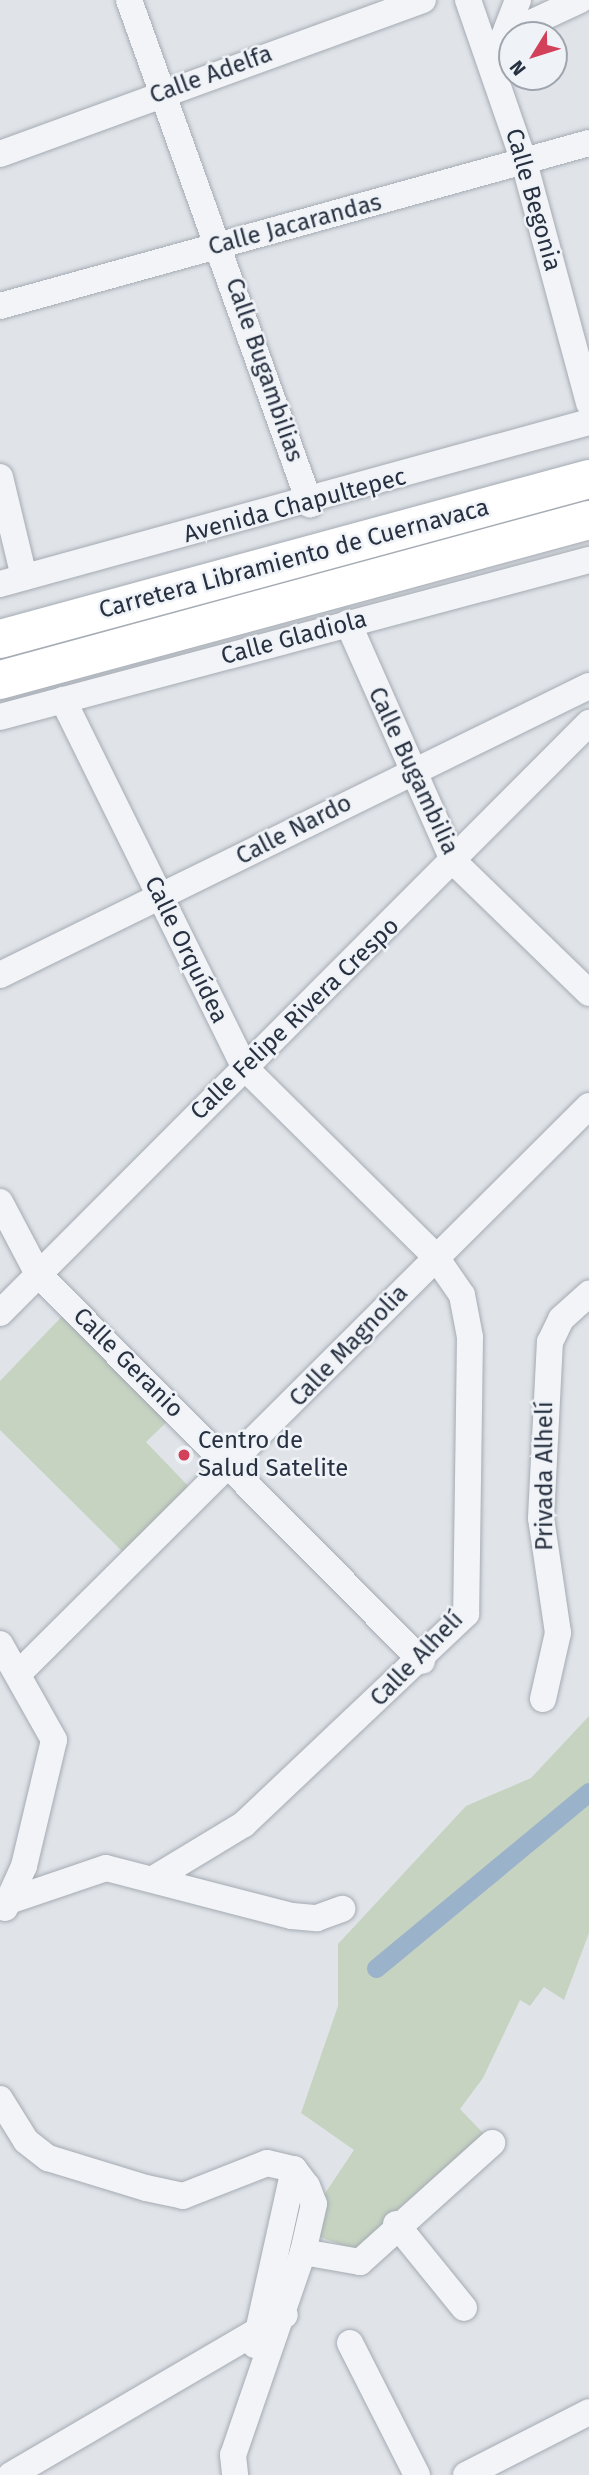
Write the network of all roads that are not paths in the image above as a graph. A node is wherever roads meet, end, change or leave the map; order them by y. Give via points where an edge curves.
1 (129, 0) edge
2 (423, 0) edge
3 (468, 0) edge
4 (518, 0) edge
5 (580, 0) edge
6 (510, 21) edge
7 (535, 21) edge
8 (498, 50) edge
9 (491, 64) junction
10 (161, 91) junction
11 (589, 143) edge
12 (0, 154) edge
13 (524, 162) junction
14 (221, 246) junction
15 (0, 306) edge
16 (589, 403) edge
17 (589, 422) edge
18 (0, 477) edge
19 (589, 479) edge
20 (310, 504) junction
21 (589, 520) edge
22 (589, 560) edge
23 (12, 581) edge
24 (348, 623) junction
25 (0, 639) edge
26 (0, 680) edge
27 (589, 686) edge
28 (63, 700) junction
29 (0, 717) edge
30 (589, 723) edge
31 (409, 771) junction
32 (454, 862) junction
33 (160, 899) junction
34 (0, 975) edge
35 (589, 993) edge
36 (244, 1067) junction
37 (589, 1106) edge
38 (0, 1202) edge
39 (435, 1256) junction
40 (38, 1274) junction
41 (589, 1294) edge
42 (462, 1295) joint
43 (0, 1313) edge
44 (232, 1467) junction
45 (0, 1644) edge
46 (422, 1661) junction
47 (19, 1674) junction
48 (543, 1699) dead end
49 (155, 1878) junction
50 (5, 1908) edge
51 (342, 1909) dead end
52 (3, 2114) edge
53 (492, 2143) dead end
54 (294, 2169) junction
55 (396, 2224) junction
56 (303, 2252) junction
57 (464, 2308) dead end
58 (285, 2315) junction
59 (254, 2335) junction
60 (350, 2343) dead end
61 (261, 2381) junction
62 (589, 2412) edge
63 (479, 2472) edge
64 (11, 2475) edge
65 (235, 2475) edge
66 (417, 2475) edge

1 - 10 street, Calle Bugambilias
2 - 10 street, Calle Adelfa
3 - 9 street, Calle Begonia
4 - 6 street
5 - 7 street
8 - 9 street
9 - 13 street, Calle Begonia
10 - 12 street, Calle Adelfa
10 - 14 street, Calle Bugambilias
11 - 13 street, Calle Jacarandas
13 - 14 street, Calle Jacarandas
13 - 16 street, Calle Begonia
14 - 15 street, Calle Jacarandas
14 - 20 street, Calle Bugambilias
17 - 20 street, Avenida Chapultepec
18 - 23 street
19 - 25 highway, Carretera Libramiento de Cuernavaca
20 - 23 street, Avenida Chapultepec
21 - 26 highway, Carretera Libramiento de Cuernavaca
22 - 24 street, Calle Gladiola
24 - 28 street, Calle Gladiola
24 - 31 street, Calle Bugambilia
27 - 31 street, Calle Nardo
28 - 29 street, Calle Gladiola
28 - 33 street, Calle Orquídea
30 - 32 street, Calle Felipe Rivera Crespo
31 - 32 street, Calle Bugambilia
31 - 33 street, Calle Nardo
32 - 35 street, Calle Bugambilia
32 - 36 street, Calle Felipe Rivera Crespo
33 - 34 street, Calle Nardo
33 - 36 street, Calle Orquídea
36 - 39 street, Calle Orquídea
36 - 40 street, Calle Felipe Rivera Crespo
37 - 39 street, Calle Magnolia
38 - 40 street, Calle Geranio
39 - 42 street, Calle Orquídea
39 - 44 street, Calle Magnolia
40 - 43 street, Calle Felipe Rivera Crespo
40 - 44 street, Calle Geranio
41 - 48 street, Privada Alhelí via 561,1319 550,1342 546,1376 541,1518 558,1633
42 - 46 street, Calle Alhelí via 470,1337 471,1593 466,1614
44 - 46 street, Calle Geranio
44 - 47 street, Calle Magnolia
45 - 47 street
46 - 49 street, Calle Alhelí via 244,1824
47 - 50 street via 54,1740 53,1763
49 - 50 street via 106,1868
49 - 51 street via 292,1916 317,1918
52 - 54 street via 48,2158 183,2196 212,2190 258,2165
53 - 55 street
54 - 56 street via 314,2204
54 - 59 street
55 - 56 street via 360,2262
55 - 57 street
56 - 58 street
58 - 59 street
58 - 61 street
59 - 61 street
59 - 64 street
60 - 66 street
61 - 65 street via 233,2455
62 - 63 street

